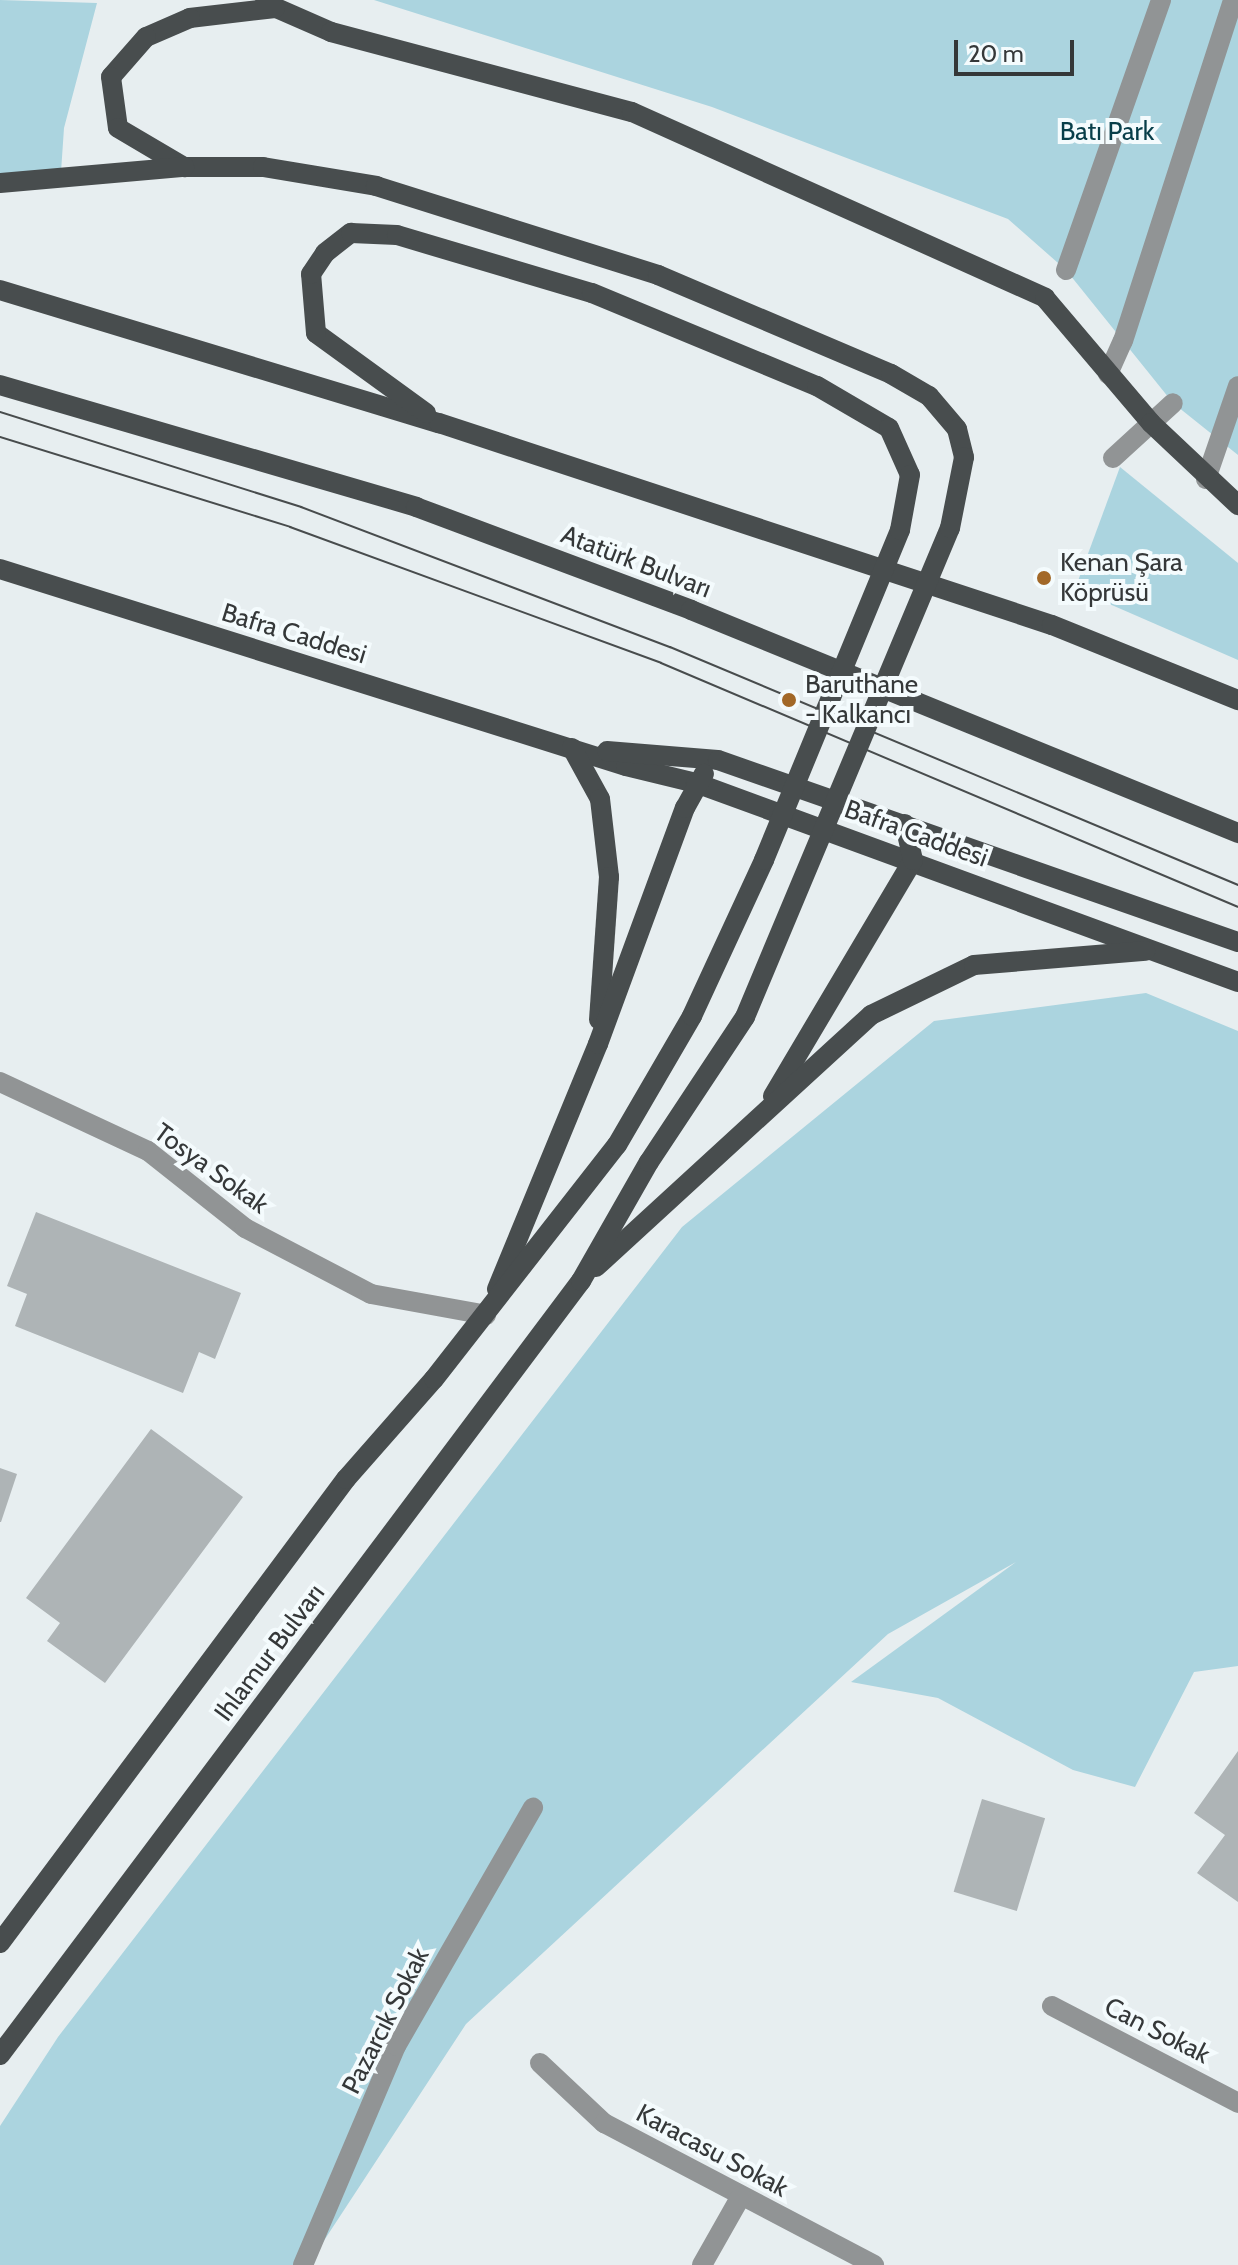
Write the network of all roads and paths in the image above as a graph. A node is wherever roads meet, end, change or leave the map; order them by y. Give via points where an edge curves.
1 (1161, 0) edge
2 (1233, 0) edge
3 (266, 4) edge
4 (184, 167) junction
5 (0, 183) edge
6 (1066, 270) dead end
7 (0, 290) edge
8 (1108, 374) junction
9 (0, 385) edge
10 (1238, 386) edge
11 (1173, 403) dead end
12 (439, 423) junction
13 (1151, 423) junction
14 (1113, 458) dead end
15 (1206, 479) junction
16 (1238, 505) edge
17 (0, 569) edge
18 (1238, 700) edge
19 (572, 748) junction
20 (718, 760) junction
21 (696, 783) junction
22 (905, 824) junction
23 (1238, 833) edge
24 (913, 860) junction
25 (1238, 942) edge
26 (1154, 950) junction
27 (1238, 982) edge
28 (598, 1044) junction
29 (0, 1082) edge
30 (763, 1113) junction
31 (581, 1281) junction
32 (486, 1315) junction
33 (533, 1808) dead end
34 (0, 1943) edge
35 (1052, 2006) dead end
36 (0, 2055) edge
37 (540, 2063) dead end
38 (1238, 2103) edge
39 (741, 2196) junction
40 (303, 2265) edge
41 (702, 2265) edge
42 (874, 2265) edge

1 - 6 street
2 - 8 street
3 - 4 main road via 190,18 146,37 111,77 118,128
3 - 8 main road via 331,32 632,112 1045,298
4 - 5 main road
4 - 31 main road, bridge via 263,167 376,186 658,275 891,374 929,396 957,429 964,457 950,528 745,1017 649,1162
7 - 12 main road
8 - 13 main road
9 - 23 main road, Atatürk Bulvarı via 416,507 691,610
10 - 15 street
11 - 13 street
12 - 18 main road via 1052,625
12 - 32 main road, Ihlamur Bulvarı, bridge via 316,333 309,305 311,274 325,253 351,233 397,235 592,293 817,386 889,428 910,475 900,530 764,860 692,1016 617,1145
13 - 14 street
13 - 15 main road
15 - 16 main road
17 - 19 main road, Bafra Caddesi
19 - 20 main road, Bafra Caddesi
19 - 21 main road, Bafra Caddesi
19 - 28 main road via 600,799 609,877
20 - 21 main road
20 - 22 main road, Bafra Caddesi
21 - 24 main road, Bafra Caddesi
21 - 28 main road
22 - 24 main road
22 - 25 main road, Bafra Caddesi
24 - 26 main road, Bafra Caddesi
24 - 30 main road
26 - 27 main road, Bafra Caddesi
26 - 30 main road via 974,965 871,1015
28 - 32 main road
29 - 32 street, Tosya Sokak via 148,1151 245,1228 371,1294
30 - 31 main road
31 - 36 main road, Ihlamur Bulvarı
32 - 34 main road, Ihlamur Bulvarı via 346,1479
33 - 40 street, Pazarcık Sokak via 396,2046
35 - 38 street, Can Sokak
37 - 39 street, Karacasu Sokak via 604,2123
39 - 41 street
39 - 42 street, Karacasu Sokak

